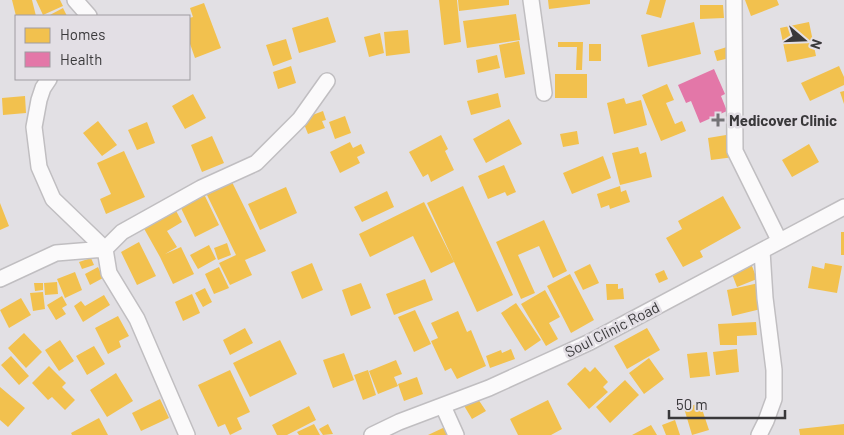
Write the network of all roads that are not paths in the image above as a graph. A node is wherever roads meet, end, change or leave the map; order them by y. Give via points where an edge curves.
1 (75, 0) edge
2 (531, 0) edge
3 (734, 0) edge
4 (88, 15) edge
5 (48, 80) edge
6 (327, 81) dead end
7 (544, 93) dead end
8 (844, 207) edge
9 (779, 240) junction
10 (105, 249) junction
11 (762, 251) junction
12 (0, 279) edge
13 (443, 406) junction
14 (187, 435) edge
15 (372, 435) edge
16 (456, 435) edge
17 (759, 435) edge

1 - 4 street
2 - 7 street
3 - 9 street via 735,151
5 - 10 street via 39,100 34,127 39,167 53,199
6 - 10 street via 300,119 256,163 201,188 122,232
8 - 9 street, Soul Clinic Road
9 - 11 street, Soul Clinic Road
10 - 12 street via 56,253
10 - 14 street via 109,272 137,320
11 - 13 street, Soul Clinic Road via 590,342
11 - 17 street via 774,398
13 - 15 street, Soul Clinic Road
13 - 16 street

